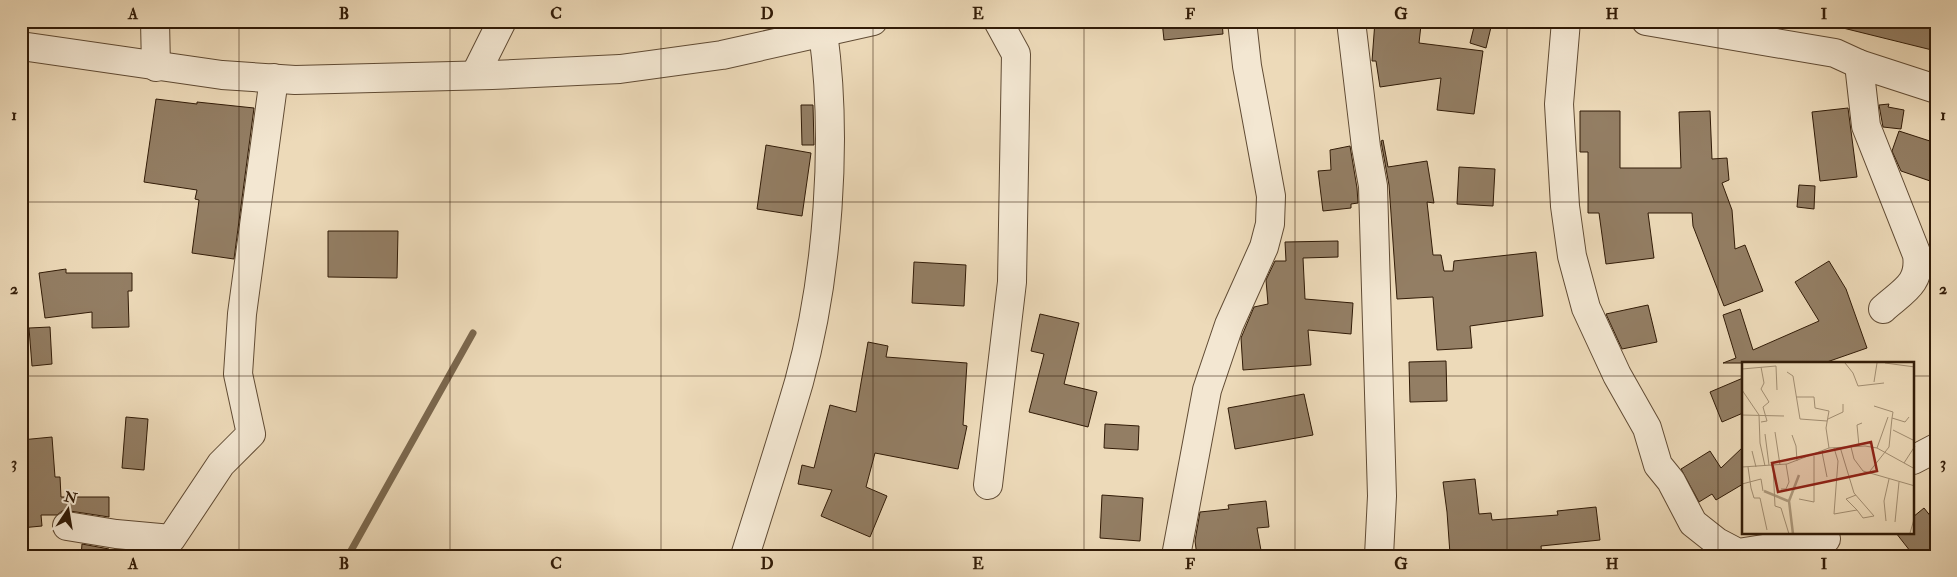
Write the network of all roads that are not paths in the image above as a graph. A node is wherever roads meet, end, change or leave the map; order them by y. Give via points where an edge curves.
1 (155, 21) edge
2 (502, 21) edge
3 (873, 21) edge
4 (998, 21) edge
5 (1242, 21) edge
6 (1351, 21) edge
7 (1566, 21) edge
8 (1646, 21) edge
9 (1710, 26) edge
10 (823, 32) junction
11 (21, 46) edge
12 (1859, 64) junction
13 (156, 67) junction
14 (475, 75) junction
15 (274, 78) junction
16 (1936, 89) edge
17 (1883, 308) dead end
18 (1936, 448) edge
19 (1914, 459) edge
20 (988, 485) dead end
21 (67, 526) dead end
22 (1832, 543) edge
23 (1733, 554) edge
24 (745, 556) edge
25 (1176, 556) edge
26 (1380, 556) edge

1 - 13 street
2 - 14 street
3 - 10 street
4 - 20 street via 1016,54 1012,282
5 - 25 street via 1271,196 1270,224 1264,247 1229,325 1207,390
6 - 26 street via 1373,186 1382,496
7 - 23 street via 1559,104 1565,206 1572,256 1586,308 1617,375 1648,428 1658,465 1671,481 1693,522
8 - 9 street
9 - 12 street via 1835,53
10 - 14 street via 722,55 620,69
10 - 24 street via 830,81 829,188 815,312 799,381
11 - 13 street
12 - 16 street
12 - 17 street via 1866,126 1917,255 1919,268 1914,282
13 - 15 street
14 - 15 street
15 - 21 street via 242,314 238,374 251,434 221,464 171,539
18 - 19 street
22 - 23 street

